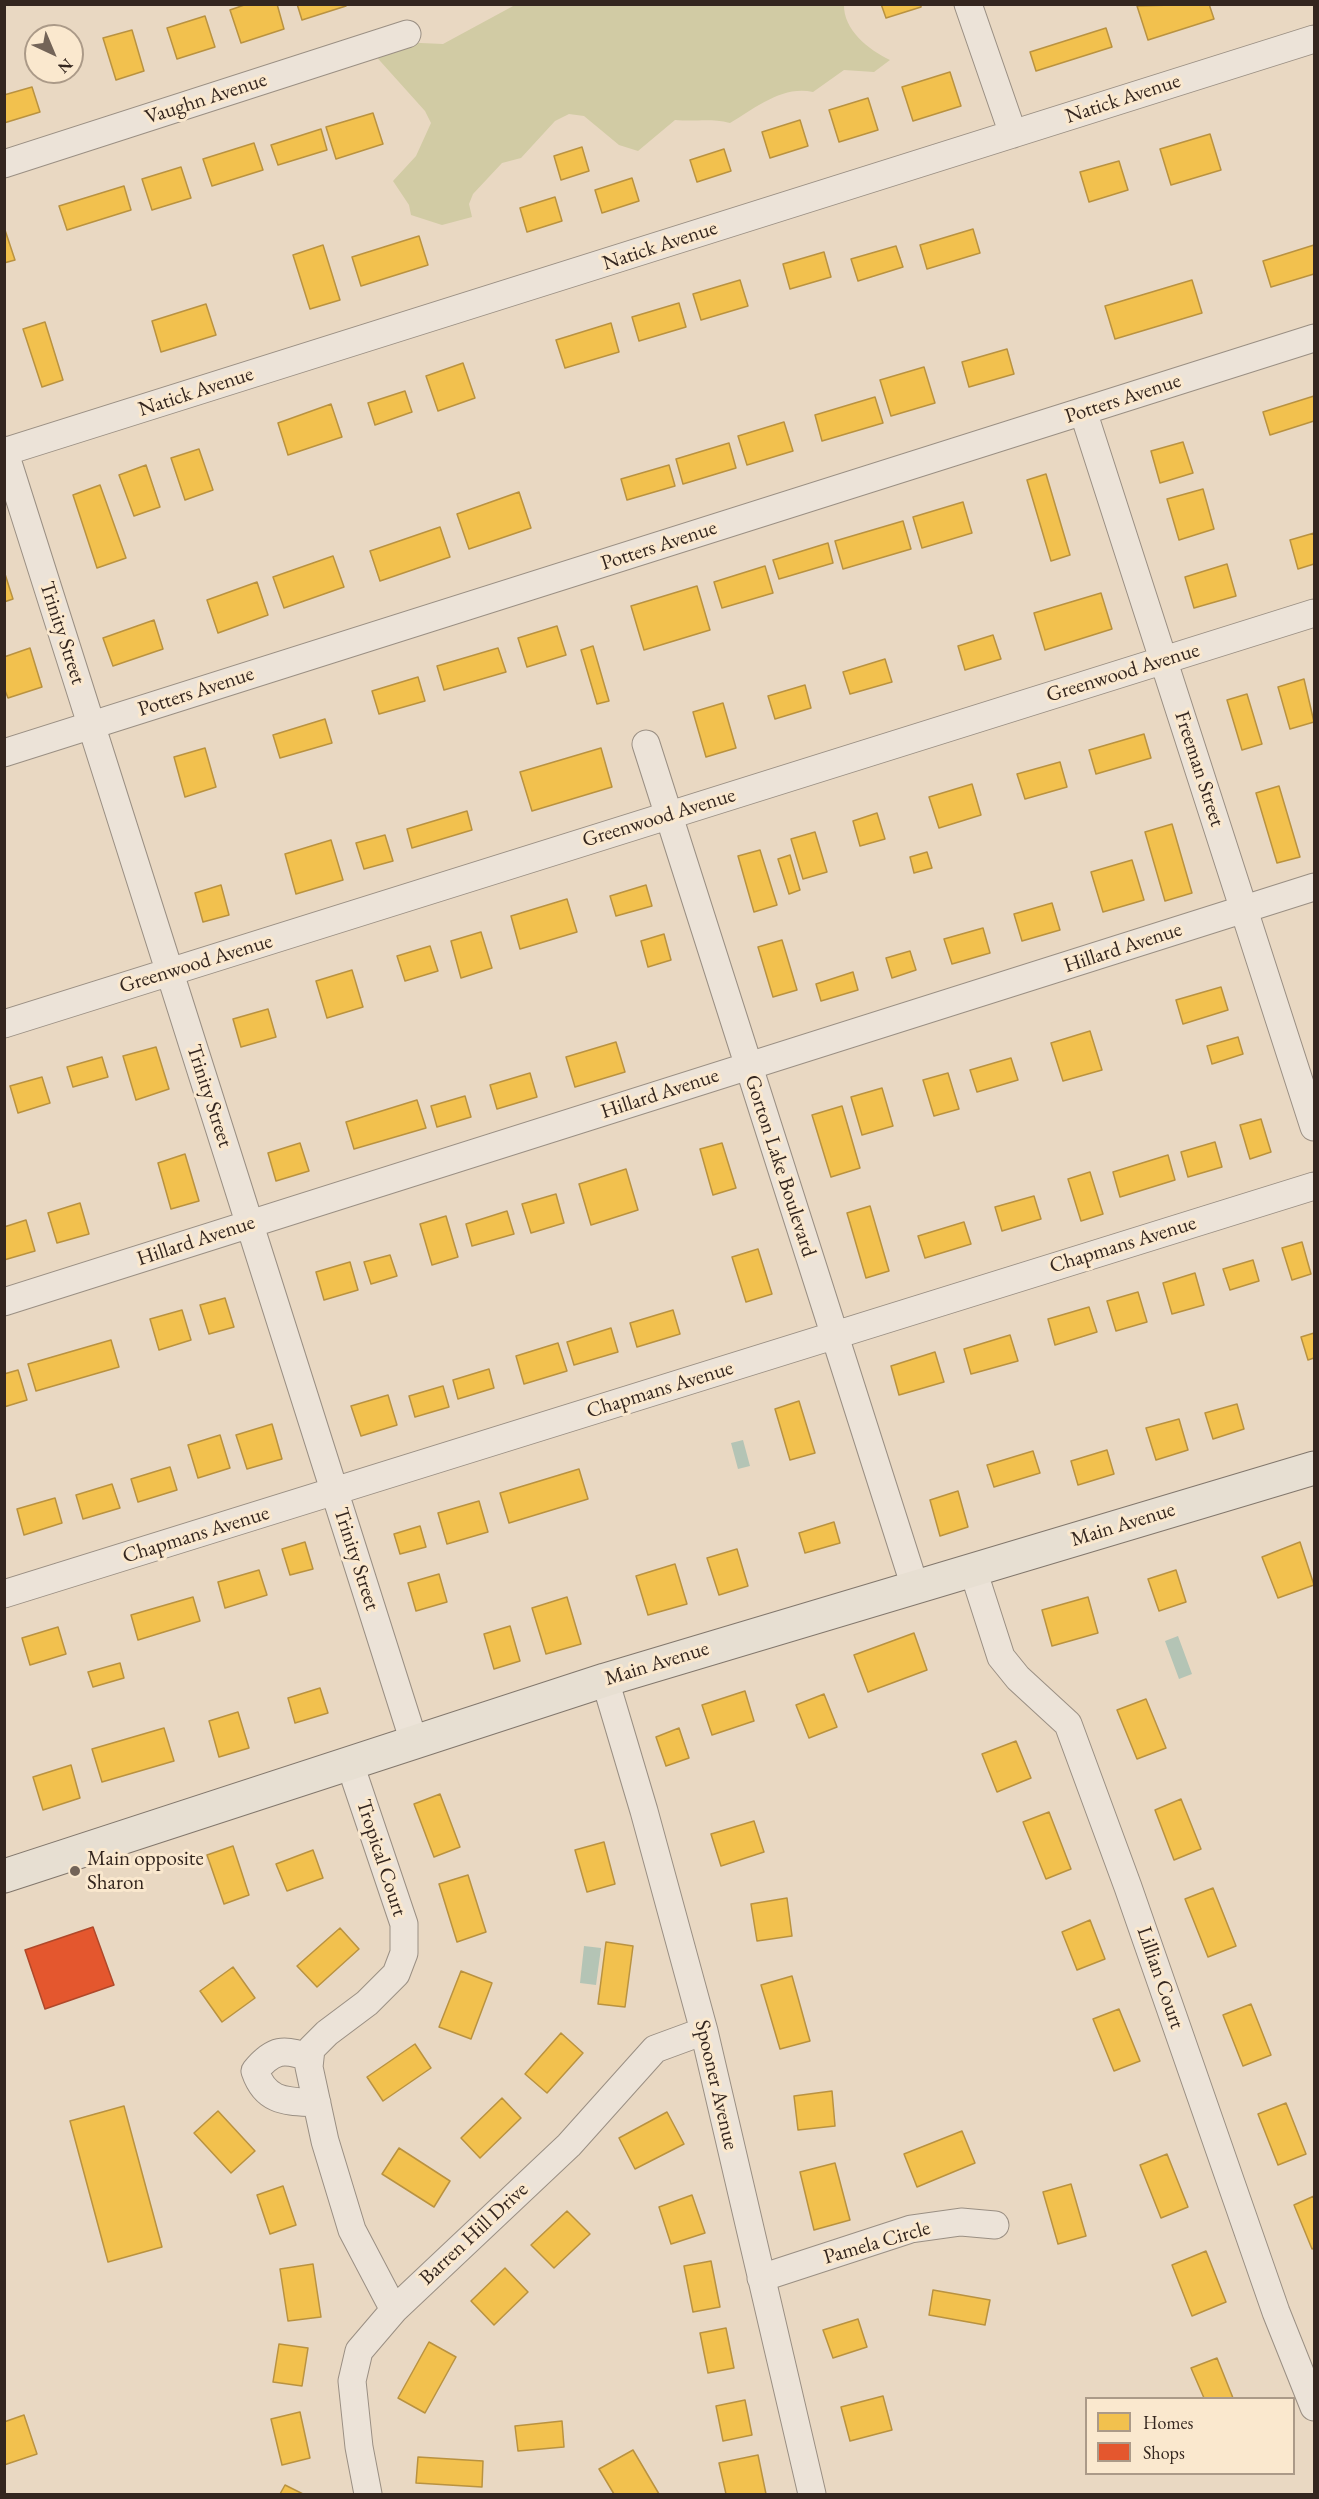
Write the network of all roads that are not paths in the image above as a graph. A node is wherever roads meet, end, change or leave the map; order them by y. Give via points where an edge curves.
1 (968, 4) edge
2 (406, 34) dead end
3 (1314, 39) edge
4 (1013, 134) junction
5 (4, 164) edge
6 (1314, 338) edge
7 (1083, 411) junction
8 (5, 451) edge
9 (1314, 613) edge
10 (1164, 660) junction
11 (92, 725) junction
12 (646, 744) dead end
13 (4, 753) edge
14 (668, 816) junction
15 (1314, 887) edge
16 (1244, 909) junction
17 (170, 972) junction
18 (4, 1024) edge
19 (748, 1066) junction
20 (1314, 1127) edge
21 (1314, 1186) edge
22 (250, 1224) junction
23 (4, 1302) edge
24 (835, 1336) junction
25 (1314, 1468) edge
26 (334, 1491) junction
27 (973, 1570) junction
28 (915, 1587) junction
29 (4, 1594) edge
30 (605, 1680) junction
31 (414, 1742) junction
32 (350, 1764) junction
33 (4, 1876) edge
34 (704, 2031) junction
35 (310, 2058) junction
36 (317, 2103) junction
37 (995, 2225) dead end
38 (761, 2278) junction
39 (394, 2310) junction
40 (1314, 2407) edge
41 (368, 2494) edge
42 (812, 2494) edge

1 - 4 street
2 - 5 street, Vaughn Avenue
3 - 4 street, Natick Avenue
4 - 8 street, Natick Avenue
6 - 7 street, Potters Avenue
7 - 10 street, Freeman Street
7 - 11 street, Potters Avenue
8 - 11 street, Trinity Street
9 - 10 street, Greenwood Avenue
10 - 14 street, Greenwood Avenue
10 - 16 street, Freeman Street
11 - 13 street, Potters Avenue
11 - 17 street, Trinity Street
12 - 14 street, Gorton Lake Boulevard
14 - 17 street, Greenwood Avenue
14 - 19 street, Gorton Lake Boulevard
15 - 16 street, Hillard Avenue
16 - 19 street, Hillard Avenue
16 - 20 street, Freeman Street
17 - 18 street, Greenwood Avenue
17 - 22 street, Trinity Street
19 - 22 street, Hillard Avenue
19 - 24 street, Gorton Lake Boulevard
21 - 24 street, Chapmans Avenue
22 - 23 street, Hillard Avenue
22 - 26 street, Trinity Street
24 - 26 street, Chapmans Avenue
24 - 28 street, Gorton Lake Boulevard
25 - 27 main road, Main Avenue
26 - 29 street, Chapmans Avenue
26 - 31 street, Trinity Street
27 - 28 main road, Main Avenue
27 - 40 street, Lillian Court via 1001,1657 1068,1724 1276,2312
28 - 30 main road, Main Avenue
30 - 31 main road, Main Avenue
30 - 34 street, Spooner Avenue
31 - 32 main road, Main Avenue
32 - 33 main road, Main Avenue
32 - 35 street, Tropical Court via 404,1924 404,1953 396,1974 367,2003 327,2033 311,2049
34 - 38 street, Spooner Avenue
34 - 39 street, Barren Hill Drive via 655,2049 569,2145
35 - 36 street
35 - 36 street via 289,2050 267,2057 255,2071 260,2085 276,2099
36 - 39 street via 351,2230
37 - 38 street, Pamela Circle via 961,2222 910,2229
38 - 42 street, Spooner Avenue
39 - 41 street, Barren Hill Drive via 359,2351 352,2381

